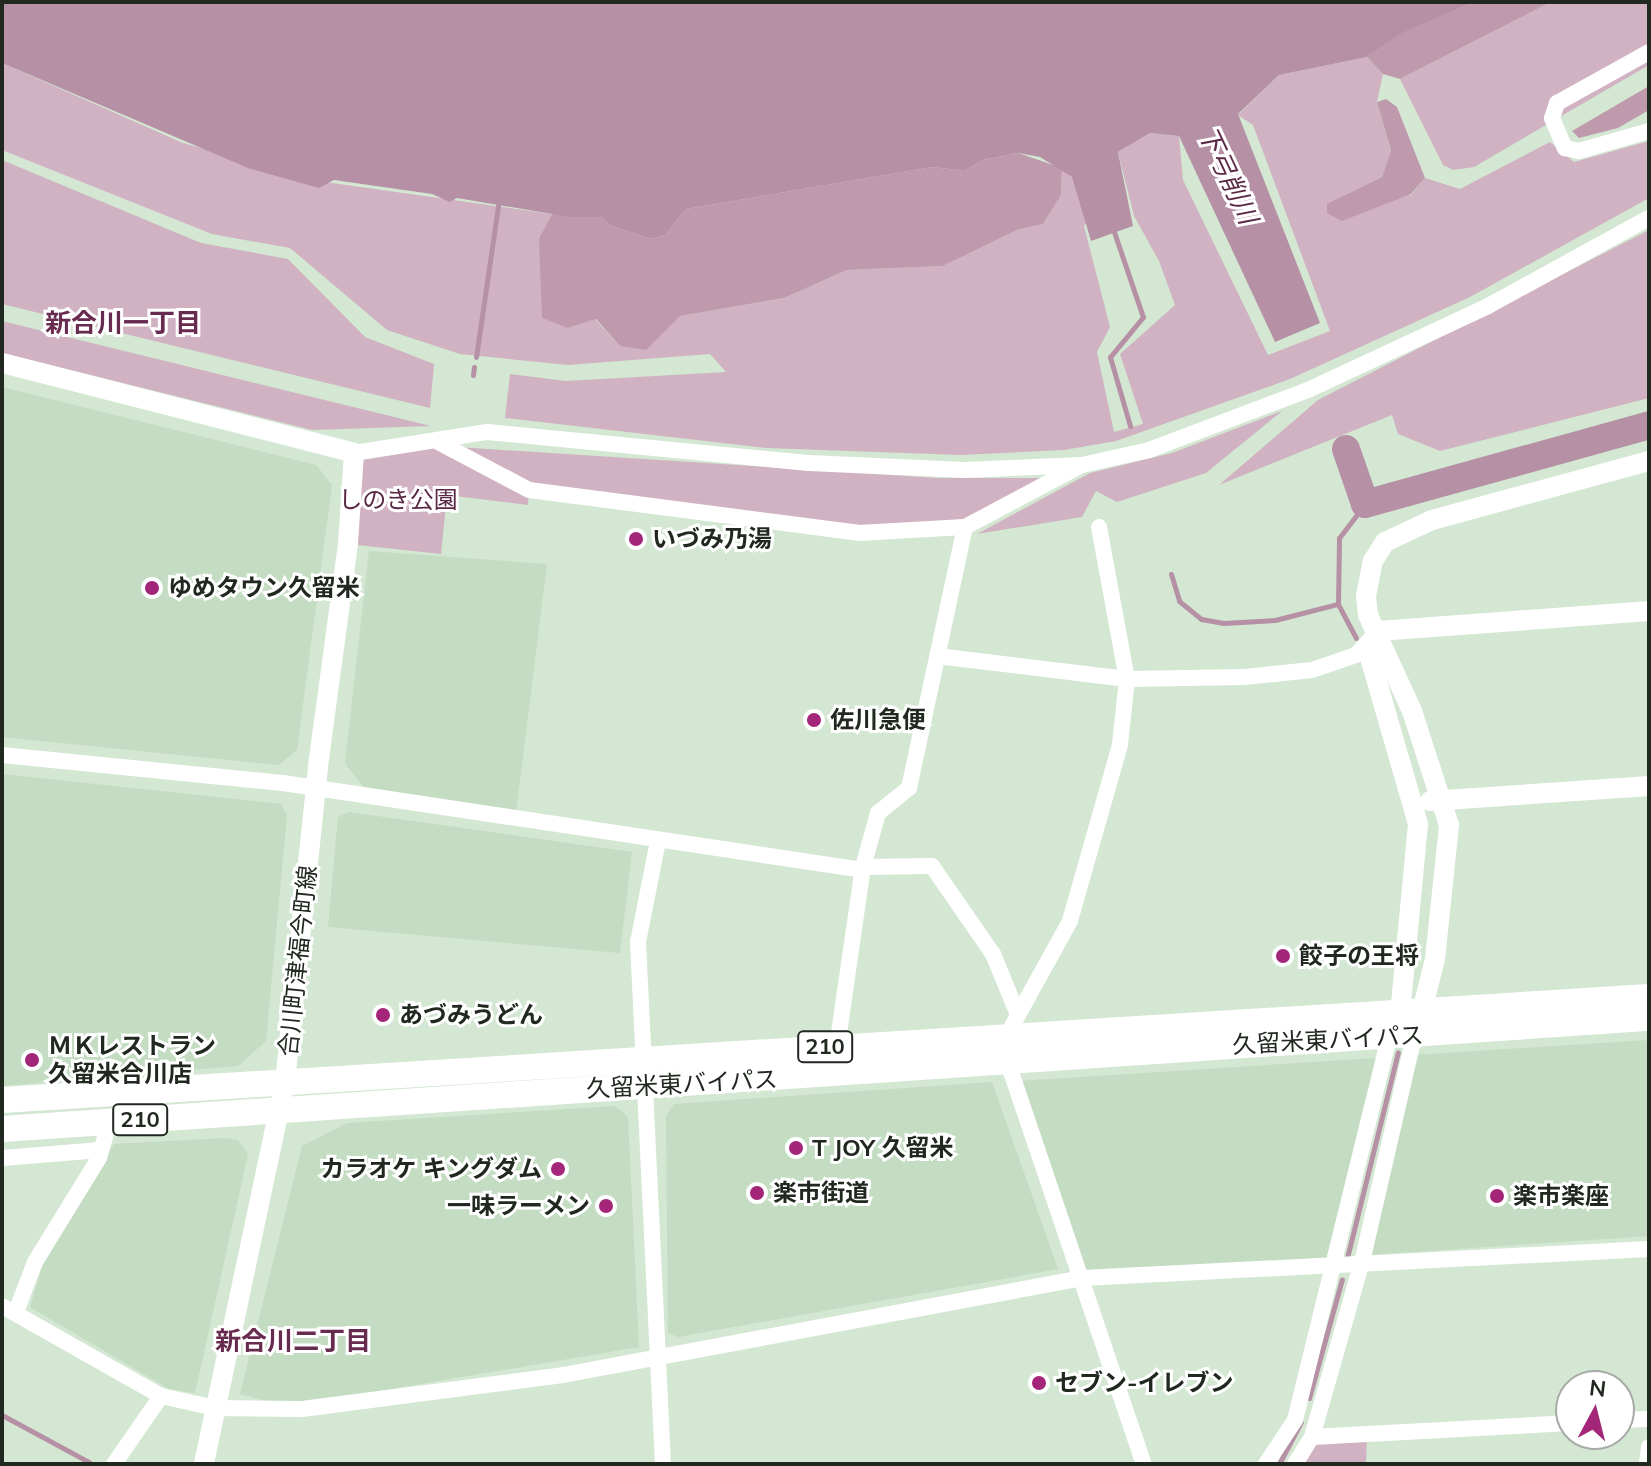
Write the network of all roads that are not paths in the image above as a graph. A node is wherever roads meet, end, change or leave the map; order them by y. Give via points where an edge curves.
1 (1649, 52) edge
2 (1649, 131) edge
3 (1649, 218) edge
4 (2, 363) edge
5 (438, 442) junction
6 (354, 453) junction
7 (1649, 461) edge
8 (1082, 465) junction
9 (965, 527) junction
10 (1099, 527) dead end
11 (1649, 611) edge
12 (1366, 644) junction
13 (937, 656) junction
14 (1127, 679) junction
15 (2, 755) edge
16 (1649, 786) edge
17 (317, 789) junction
18 (1413, 800) junction
19 (1443, 802) junction
20 (658, 841) junction
21 (863, 868) junction
22 (1649, 997) edge
23 (1649, 1018) edge
24 (1406, 1025) junction
25 (1011, 1037) junction
26 (837, 1047) junction
27 (643, 1072) junction
28 (285, 1082) junction
29 (2, 1100) edge
30 (279, 1109) junction
31 (109, 1122) junction
32 (2, 1129) edge
33 (101, 1150) junction
34 (2, 1158) edge
35 (1649, 1249) edge
36 (1362, 1262) junction
37 (1334, 1266) junction
38 (1083, 1278) junction
39 (9, 1309) edge
40 (658, 1359) junction
41 (161, 1396) junction
42 (215, 1408) junction
43 (1555, 1424) edge
44 (1312, 1437) junction
45 (1649, 1447) edge
46 (114, 1464) edge
47 (204, 1464) edge
48 (663, 1464) edge
49 (1144, 1464) edge
50 (1266, 1464) edge
51 (1295, 1464) edge
52 (1647, 1464) edge

1 - 2 street via 1557,103 1552,118 1565,148 1579,151
3 - 8 street via 1488,306 1308,390 1149,450
4 - 6 street
5 - 6 street
5 - 8 street via 487,432 809,463 965,470
5 - 9 street via 529,490 858,533
6 - 17 street, 合川町津福今町線
7 - 12 street via 1432,520 1385,542 1373,561 1366,596
8 - 9 street
9 - 13 street
10 - 14 street
11 - 12 street
12 - 14 street via 1312,670
12 - 18 street
12 - 19 street
13 - 14 street
13 - 21 street via 909,788 878,813
14 - 25 street via 1120,745 1070,921
15 - 17 street
16 - 19 street
17 - 20 street
17 - 28 street, 合川町津福今町線
18 - 19 street
18 - 24 street via 1418,824
19 - 24 street via 1449,825 1443,884
20 - 21 street
20 - 27 street via 638,942
21 - 25 street via 932,866 993,954
21 - 26 street
22 - 24 highway, 久留米東バイパス / 210
23 - 24 highway, 久留米東バイパス / 210
24 - 25 highway, 久留米東バイパス / 210
24 - 36 street
24 - 37 street
25 - 26 highway, 久留米東バイパス / 210
25 - 27 highway, 久留米東バイパス / 210 via 841,1076
25 - 38 street
26 - 27 highway, 久留米東バイパス / 210
27 - 28 highway, 久留米東バイパス / 210
27 - 30 highway, 久留米東バイパス / 210
27 - 40 street
28 - 29 highway, 久留米東バイパス / 210
28 - 30 street, 合川町津福今町線
30 - 31 highway, 久留米東バイパス / 210
30 - 42 street, 合川町津福今町線
31 - 32 highway, 久留米東バイパス / 210
31 - 33 street
33 - 34 street
33 - 39 street
35 - 36 street
36 - 37 street
36 - 44 street
37 - 38 street
37 - 50 street via 1295,1420
38 - 40 street
38 - 49 street
39 - 41 street
40 - 42 street via 302,1409
40 - 48 street
41 - 42 street
41 - 46 street
42 - 47 street, 合川町津福今町線
43 - 44 street
44 - 51 street
45 - 52 street

